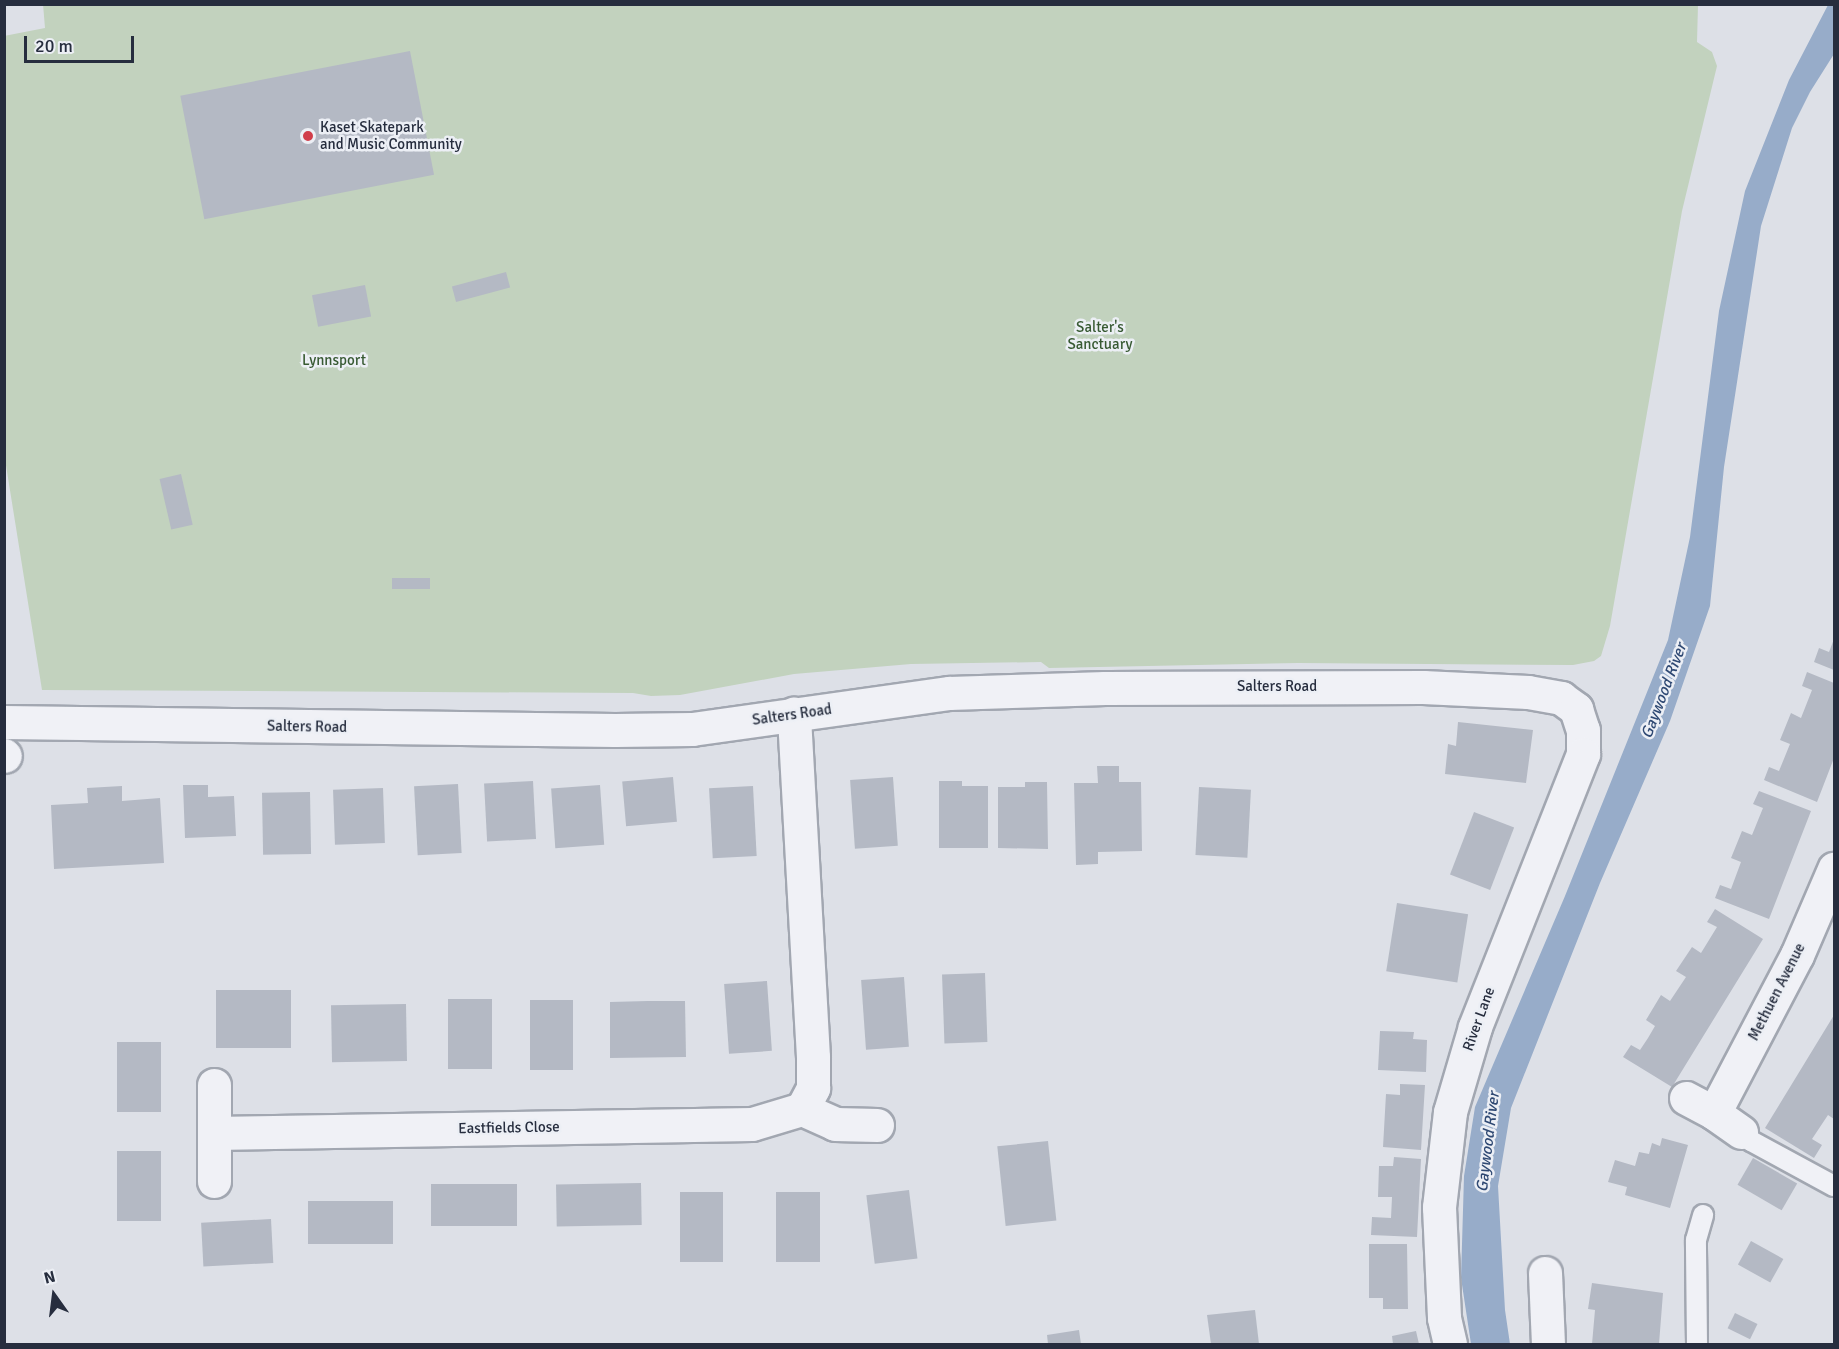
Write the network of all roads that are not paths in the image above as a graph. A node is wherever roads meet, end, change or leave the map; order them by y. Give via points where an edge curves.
1 (1576, 709) joint
2 (794, 714) junction
3 (4, 722) edge
4 (1834, 869) edge
5 (214, 1086) dead end
6 (802, 1109) junction
7 (877, 1125) dead end
8 (1741, 1132) joint
9 (214, 1133) junction
10 (214, 1181) dead end
11 (1834, 1186) edge
12 (1703, 1215) dead end
13 (1545, 1273) dead end
14 (1450, 1344) edge
15 (1548, 1344) edge
16 (1697, 1344) edge

1 - 2 street, Salters Road via 1561,698 1528,692 1435,687 1117,688 949,693
1 - 14 street, River Lane via 1583,730 1583,754 1474,1027 1450,1112 1439,1207 1444,1318
2 - 3 street, Salters Road via 692,729 615,730
2 - 6 street via 813,1057 813,1088
4 - 8 street, Methuen Avenue via 1797,955 1700,1105
5 - 9 street
6 - 7 street via 835,1124
6 - 9 street, Eastfields Close via 752,1124
8 - 11 lane
9 - 10 street
12 - 16 lane via 1696,1240
13 - 15 street

